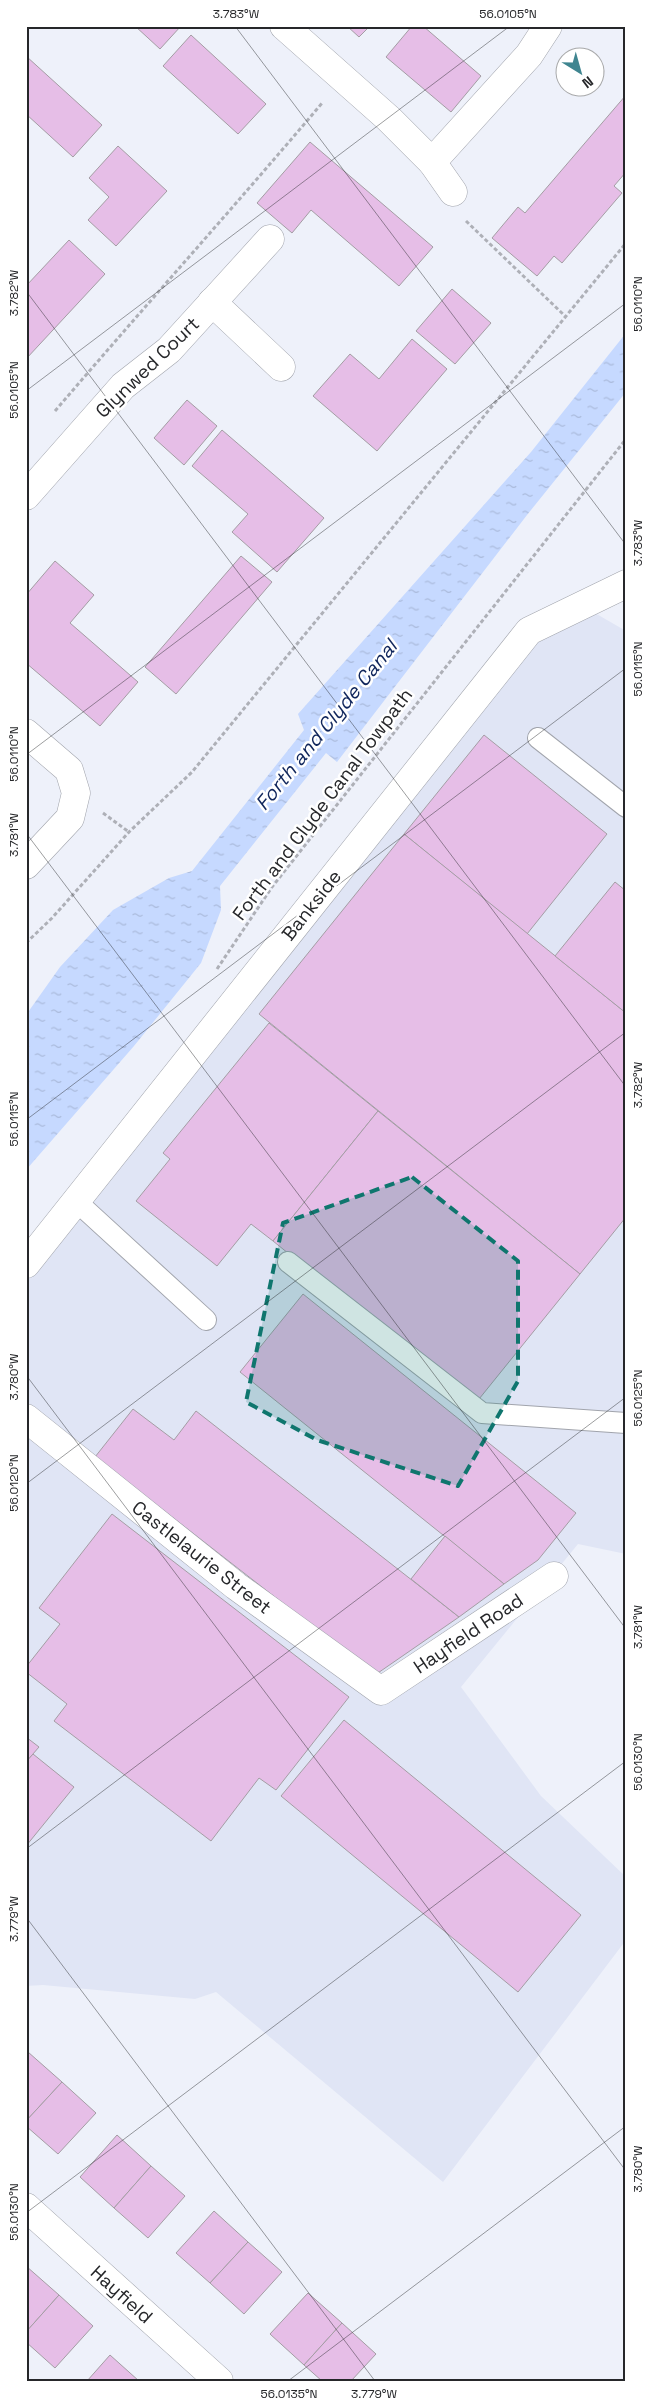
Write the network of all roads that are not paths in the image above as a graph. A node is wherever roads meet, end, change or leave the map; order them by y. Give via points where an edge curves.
1 (284, 26) edge
2 (548, 26) edge
3 (432, 162) junction
4 (453, 192) road end
5 (270, 239) dead end
6 (212, 302) junction
7 (281, 367) dead end
8 (26, 496) edge
9 (626, 584) edge
10 (26, 733) edge
11 (538, 738) dead end
12 (626, 807) edge
13 (26, 865) edge
14 (76, 1201) junction
15 (288, 1262) dead end
16 (26, 1264) edge
17 (206, 1320) dead end
18 (26, 1418) edge
19 (626, 1423) edge
20 (554, 1576) dead end
21 (381, 1691) joint
22 (26, 2208) edge
23 (219, 2381) edge

1 - 3 street
2 - 3 street via 529,56
3 - 4 street
5 - 6 street, Glynwed Court
6 - 7 street
6 - 8 street, Glynwed Court via 169,350 123,386
9 - 14 street, Bankside via 529,631
10 - 13 street via 69,770 76,793 70,818
11 - 12 lane
14 - 16 street, Bankside
14 - 17 lane
15 - 19 lane via 482,1413
18 - 21 street, Castlelaurie Street via 236,1586
20 - 21 street, Hayfield Road
22 - 23 street, Hayfield

